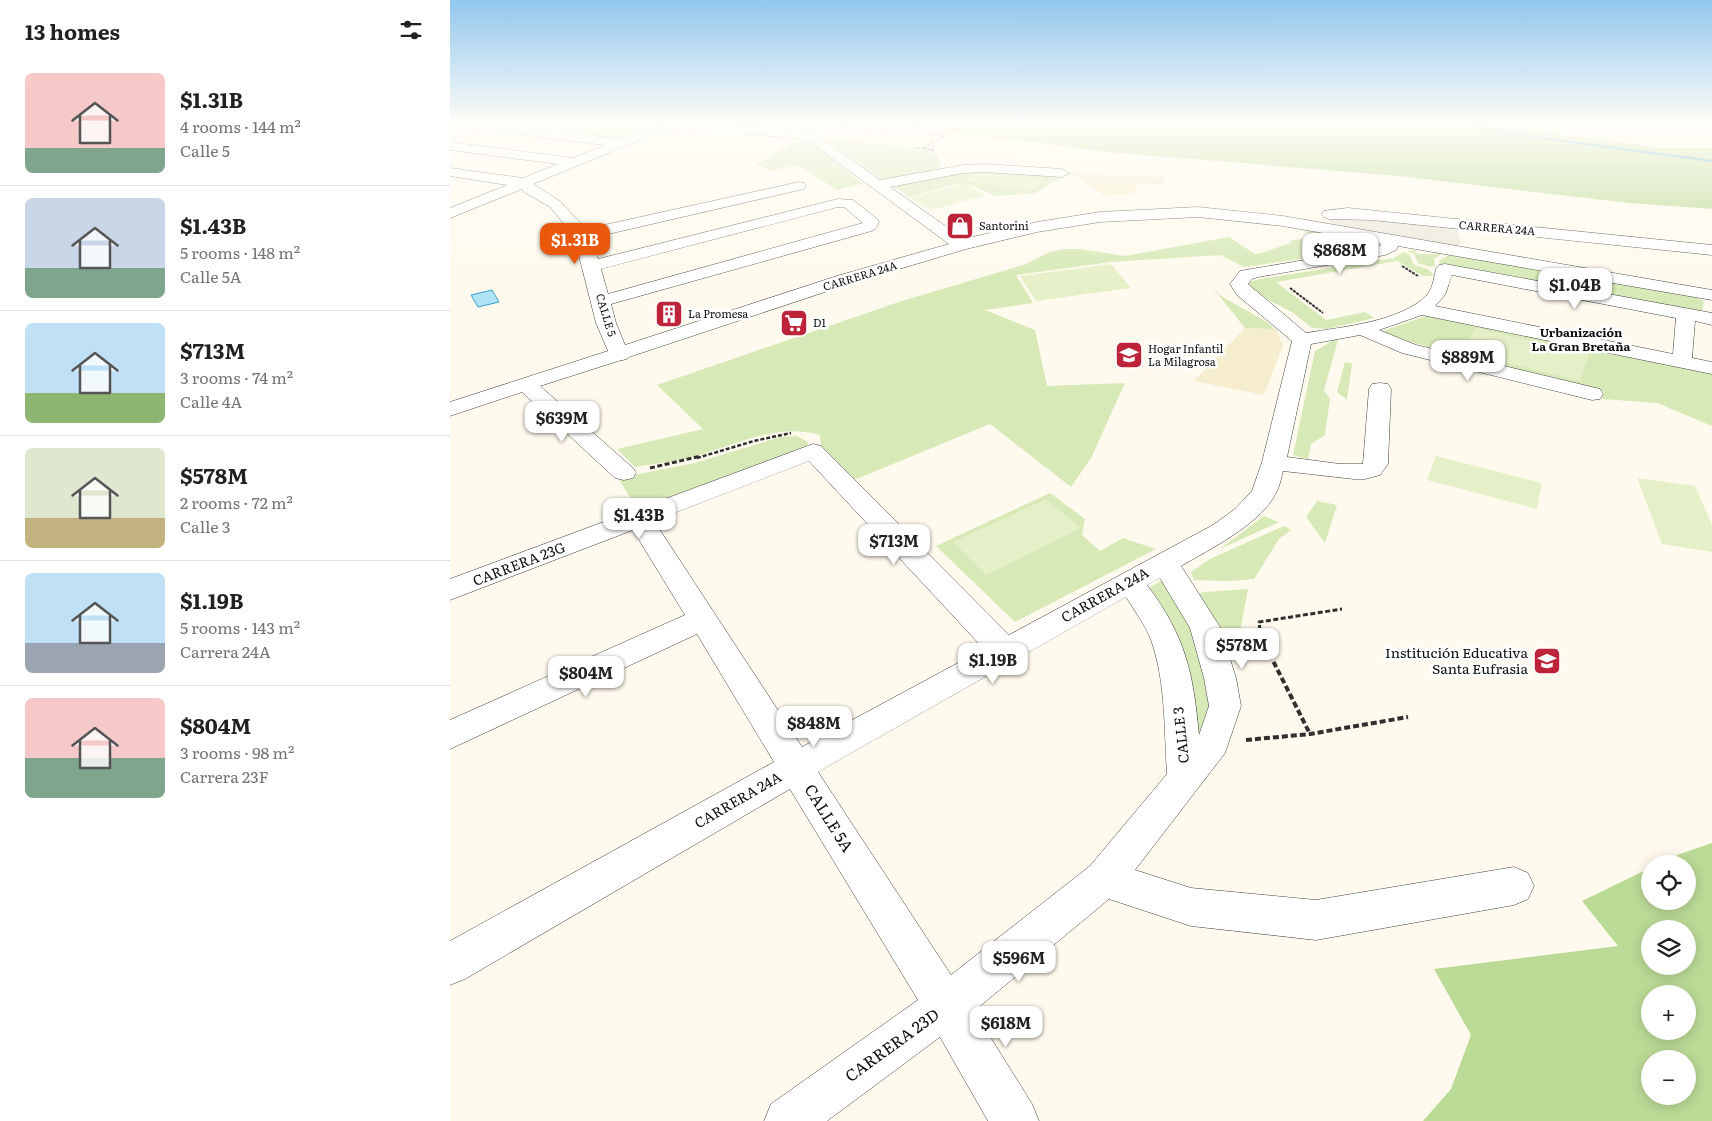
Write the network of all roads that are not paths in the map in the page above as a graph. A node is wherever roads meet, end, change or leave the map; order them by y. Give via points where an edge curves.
1 (482, 176) edge
2 (539, 176) edge
3 (864, 176) edge
4 (926, 176) edge
5 (525, 182) junction
6 (799, 186) dead end
7 (877, 186) junction
8 (450, 204) edge
9 (466, 206) junction
10 (450, 213) edge
11 (1282, 221) junction
12 (582, 235) junction
13 (961, 245) junction
14 (1392, 250) junction
15 (1712, 250) edge
16 (592, 266) junction
17 (1712, 296) edge
18 (601, 301) junction
19 (1420, 309) junction
20 (1686, 314) junction
21 (1712, 319) edge
22 (1363, 328) junction
23 (1302, 340) junction
24 (620, 355) junction
25 (1682, 362) junction
26 (1712, 368) edge
27 (526, 385) junction
28 (1380, 389) dead end
29 (1592, 394) dead end
30 (450, 409) edge
31 (1274, 462) junction
32 (624, 473) road end
33 (639, 518) junction
34 (1164, 562) junction
35 (1130, 582) junction
36 (450, 590) edge
37 (703, 619) junction
38 (1005, 651) junction
39 (450, 735) edge
40 (796, 767) junction
41 (1185, 778) junction
42 (1104, 879) junction
43 (1514, 886) dead end
44 (450, 964) edge
45 (946, 1006) junction
46 (788, 1121) edge
47 (1015, 1121) edge

1 - 5 street
2 - 5 street
3 - 7 street
4 - 7 street
5 - 9 street
5 - 12 street, CALLE 5 via 529,189 555,204
6 - 12 street
7 - 13 street
8 - 9 street
9 - 10 street
11 - 13 street, CARRERA 24A via 1198,212 1100,217 1037,227
11 - 14 street, CARRERA 24A
11 - 15 street, CARRERA 24A via 1348,213
12 - 16 street, CALLE 5
13 - 24 street, CARRERA 24A via 843,280
14 - 17 street, CARRERA 24A
14 - 23 street via 1390,247 1379,252 1246,275 1239,284 1243,291
16 - 18 street, CALLE 5
16 - 18 street via 838,203 848,203 871,221 870,226 862,229
18 - 24 street, CALLE 5 via 606,323
19 - 20 street via 1440,289 1445,269
19 - 22 street via 1403,318
19 - 25 street
20 - 21 street
20 - 25 street
22 - 23 street
22 - 29 street via 1409,349
23 - 31 street, CARRERA 24A
24 - 27 street, CARRERA 24A
25 - 26 street
27 - 30 street, CARRERA 24A
27 - 32 street
28 - 31 street via 1376,464 1372,470 1355,472
31 - 34 street, CARRERA 24A via 1264,493 1244,515
33 - 36 street, CARRERA 23G
33 - 37 street, CALLE 5A
33 - 38 street, CARRERA 23G via 813,451
34 - 35 street, CARRERA 24A
34 - 41 street, CALLE 3 via 1206,628 1225,706 1213,743
35 - 38 street, CARRERA 24A
35 - 41 street, CALLE 3 via 1148,605 1166,641 1178,705
37 - 39 street
37 - 40 street, CALLE 5A
38 - 40 street, CARRERA 24A
40 - 44 street, CARRERA 24A
40 - 45 street, CALLE 5A
41 - 42 street, CARRERA 23D
42 - 43 street via 1191,907 1316,920
42 - 45 street, CARRERA 23D
45 - 46 street, CARRERA 23D
45 - 47 street, CALLE 5A

